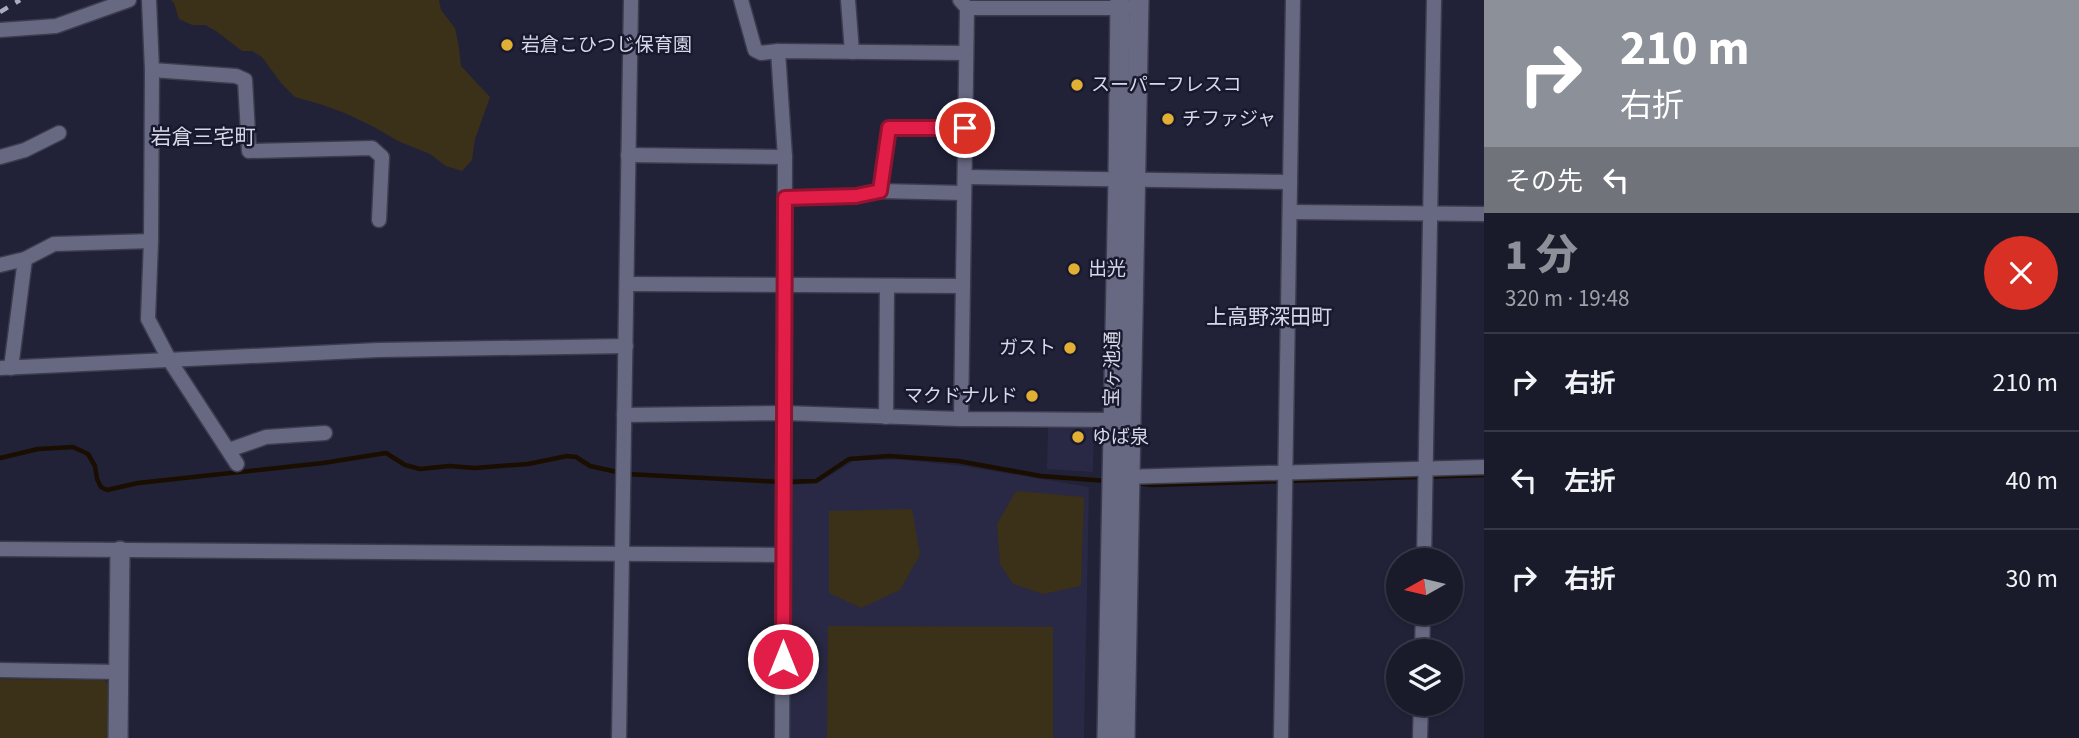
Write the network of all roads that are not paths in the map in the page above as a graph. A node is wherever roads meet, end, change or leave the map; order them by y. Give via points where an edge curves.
1 (129, 0) edge
2 (149, 0) edge
3 (631, 0) edge
4 (741, 0) edge
5 (848, 0) edge
6 (1293, 0) edge
7 (1434, 0) edge
8 (963, 4) edge
9 (1129, 4) edge
10 (0, 30) edge
11 (778, 51) junction
12 (852, 52) junction
13 (966, 52) junction
14 (152, 71) junction
15 (965, 128) junction
16 (59, 133) dead end
17 (628, 155) junction
18 (0, 157) edge
19 (785, 158) junction
20 (965, 177) junction
21 (1127, 179) junction
22 (1290, 182) junction
23 (880, 191) junction
24 (964, 193) junction
25 (785, 198) junction
26 (1290, 212) junction
27 (1430, 214) junction
28 (1484, 214) edge
29 (379, 220) dead end
30 (151, 242) junction
31 (25, 259) junction
32 (0, 265) edge
33 (626, 284) junction
34 (785, 285) junction
35 (887, 286) junction
36 (963, 286) junction
37 (625, 346) junction
38 (170, 361) junction
39 (6, 368) edge
40 (784, 413) junction
41 (624, 415) junction
42 (886, 416) junction
43 (961, 419) junction
44 (1122, 420) junction
45 (325, 433) dead end
46 (229, 450) junction
47 (237, 464) dead end
48 (1484, 467) edge
49 (1425, 468) junction
50 (1285, 472) junction
51 (1121, 477) junction
52 (1424, 548) edge
53 (0, 549) edge
54 (120, 551) junction
55 (622, 554) junction
56 (783, 555) junction
57 (0, 670) edge
58 (119, 671) junction
59 (1421, 716) edge
60 (118, 738) edge
61 (619, 738) edge
62 (782, 738) edge
63 (1107, 738) edge
64 (1125, 738) edge
65 (1281, 738) edge
66 (1420, 738) edge

1 - 10 street via 56,26
2 - 14 street
3 - 17 street
4 - 11 street via 755,50
5 - 12 street
6 - 22 street
7 - 27 street
8 - 9 street
8 - 13 street
9 - 21 street, 宝ヶ池通
11 - 12 street
11 - 19 street
12 - 13 street
13 - 15 street
14 - 29 street via 245,80 249,151 372,148 382,157
14 - 30 street
15 - 20 street
15 - 23 street via 889,128
16 - 18 street
17 - 19 street
17 - 33 street
19 - 25 street
20 - 21 street
20 - 24 street
21 - 22 street
21 - 44 street, 宝ヶ池通
22 - 26 street
23 - 24 street
23 - 25 street
24 - 36 street
25 - 34 street
26 - 27 street
26 - 50 street
27 - 28 street
27 - 49 street
30 - 31 street via 54,244
30 - 38 street via 148,318
31 - 32 street
31 - 39 street
33 - 34 street
33 - 37 street
34 - 35 street
34 - 40 street
35 - 36 street
35 - 42 street
36 - 43 street
37 - 38 street via 378,350
37 - 41 street
38 - 39 street
38 - 46 street
40 - 41 street
40 - 42 street
40 - 56 street
41 - 55 street
42 - 43 street
43 - 44 street
44 - 51 street, 宝ヶ池通
45 - 46 street via 266,437
46 - 47 street
48 - 49 street
49 - 50 street
49 - 52 street
50 - 51 street
50 - 65 street
51 - 63 street, 宝ヶ池通
51 - 64 street, 宝ヶ池通
53 - 54 street
54 - 55 street
54 - 58 street
55 - 56 street
55 - 61 street
56 - 62 street
57 - 58 street
58 - 60 street
59 - 66 street

